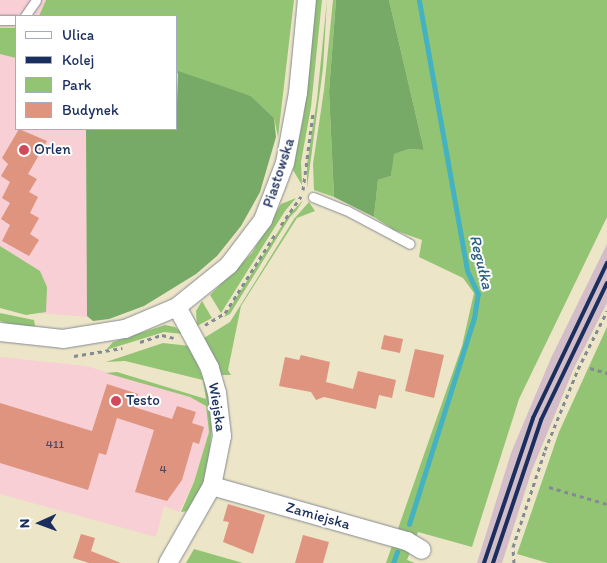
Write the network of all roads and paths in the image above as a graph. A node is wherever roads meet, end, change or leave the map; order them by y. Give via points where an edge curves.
1 (36, 0) edge
2 (307, 0) edge
3 (26, 15) edge
4 (0, 20) edge
5 (15, 20) edge
6 (313, 197) dead end
7 (299, 199) dead end
8 (410, 244) dead end
9 (177, 307) junction
10 (607, 311) edge
11 (199, 329) dead end
12 (0, 332) edge
13 (590, 368) dead end
14 (607, 373) edge
15 (212, 486) junction
16 (548, 487) dead end
17 (607, 504) edge
18 (422, 550) dead end
19 (168, 563) edge
20 (514, 563) edge

1 - 3 lane
2 - 9 street, Piastowska via 295,117 274,196 254,234 229,265
4 - 5 lane
6 - 8 lane via 346,210
7 - 11 path via 225,313
9 - 12 street, Piastowska via 137,326 96,336 52,339
9 - 15 street, Wiejska via 206,358 217,393 222,436
10 - 20 path via 578,368 545,450 513,547
13 - 14 path
15 - 18 street, Zamiejska via 407,541
15 - 19 street, Wiejska
16 - 17 path

